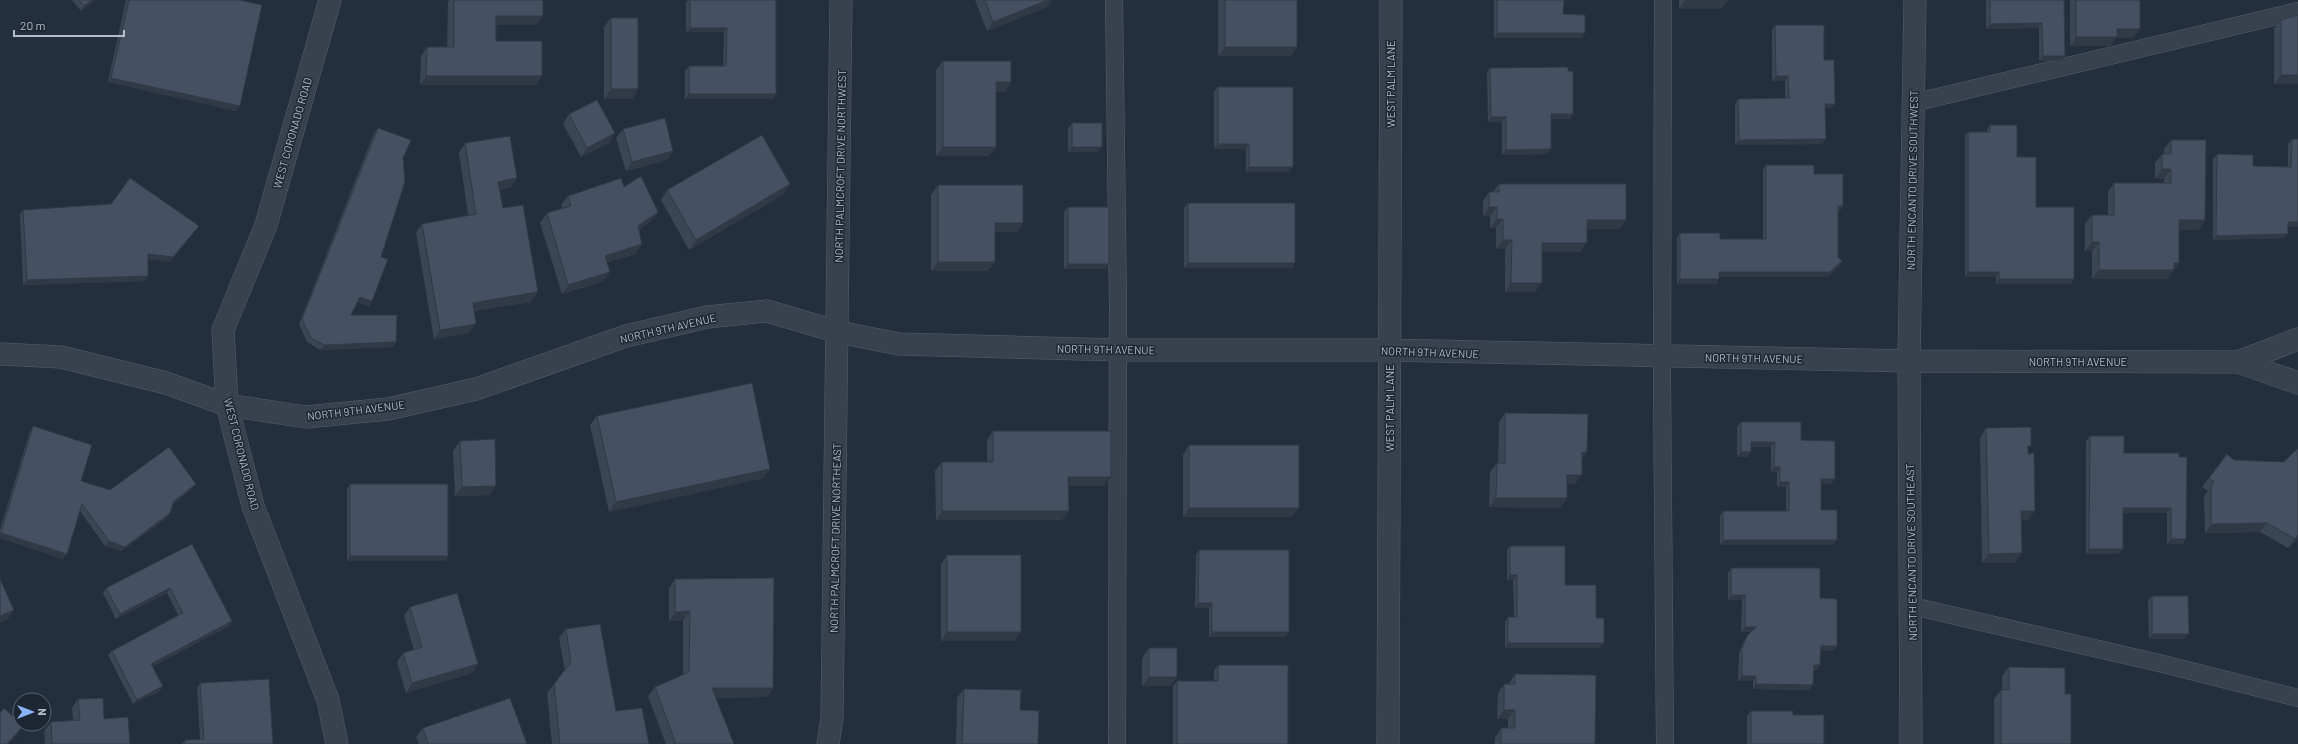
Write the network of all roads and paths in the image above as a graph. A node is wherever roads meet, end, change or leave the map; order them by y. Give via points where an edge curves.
1 (330, 0) edge
2 (841, 0) edge
3 (1114, 0) edge
4 (1391, 0) edge
5 (1663, 0) edge
6 (1915, 0) edge
7 (2298, 10) edge
8 (1913, 103) junction
9 (838, 332) junction
10 (2298, 340) edge
11 (1118, 350) junction
12 (1389, 350) junction
13 (0, 354) edge
14 (1662, 357) junction
15 (1909, 361) junction
16 (2238, 362) junction
17 (2298, 382) edge
18 (227, 405) junction
19 (1912, 606) junction
20 (2298, 698) edge
21 (337, 744) edge
22 (828, 744) edge
23 (1117, 744) edge
24 (1388, 744) edge
25 (1665, 744) edge
26 (1911, 744) edge

1 - 18 street, WEST CORONADO ROAD via 266,225 223,330
2 - 9 street, NORTH PALMCROFT DRIVE NORTHWEST
3 - 11 lane
4 - 12 street, WEST PALM LANE
5 - 14 lane
6 - 8 street, NORTH ENCANTO DRIVE SOUTHWEST
7 - 8 lane
8 - 15 street, NORTH ENCANTO DRIVE SOUTHWEST
9 - 11 street, NORTH 9TH AVENUE via 899,344
9 - 18 street, NORTH 9TH AVENUE via 767,311 707,317 626,336 476,389 388,409 306,417
9 - 22 street, NORTH PALMCROFT DRIVE NORTHEAST via 832,710
10 - 16 street, NORTH 9TH AVENUE
11 - 12 street, NORTH 9TH AVENUE
11 - 23 lane
12 - 14 street, NORTH 9TH AVENUE
12 - 24 street, WEST PALM LANE
13 - 18 street, NORTH 9TH AVENUE via 61,357 166,383
14 - 15 street, NORTH 9TH AVENUE
14 - 25 lane
15 - 16 street, NORTH 9TH AVENUE
15 - 19 street, NORTH ENCANTO DRIVE SOUTHEAST
16 - 17 street, NORTH 9TH AVENUE
18 - 21 street, WEST CORONADO ROAD via 253,506 328,700
19 - 20 lane
19 - 26 street, NORTH ENCANTO DRIVE SOUTHEAST

